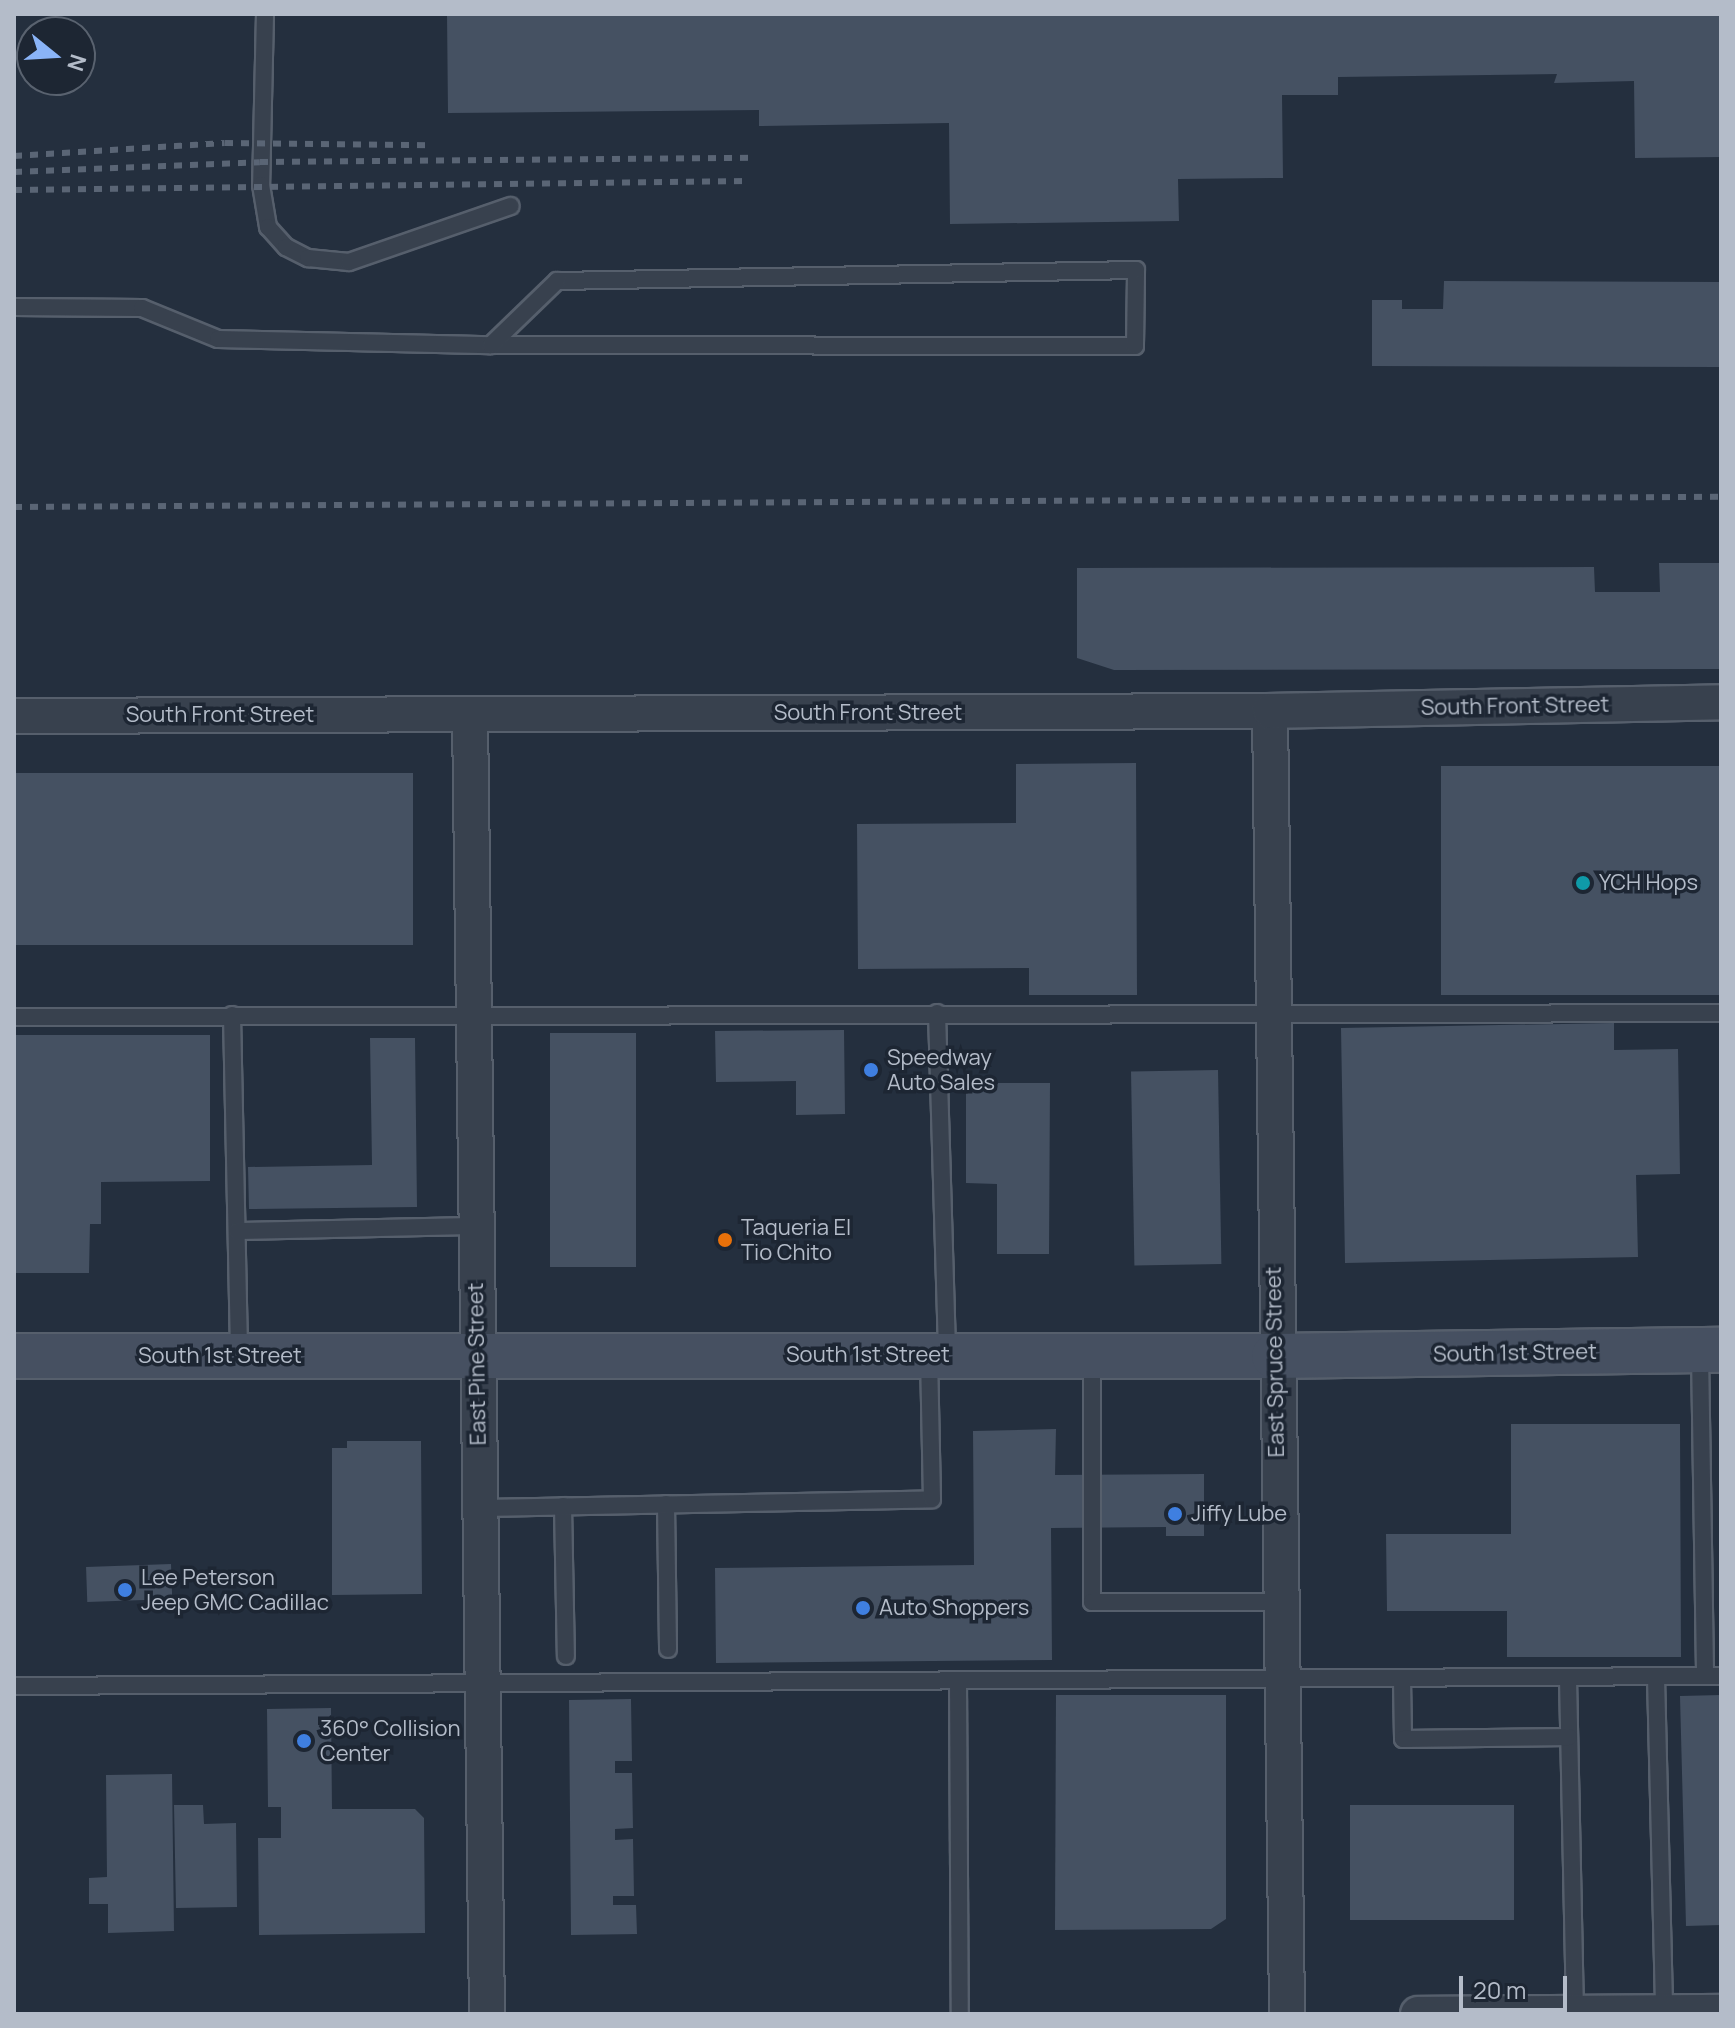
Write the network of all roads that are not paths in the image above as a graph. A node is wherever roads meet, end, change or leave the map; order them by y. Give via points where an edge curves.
1 (265, 14) edge
2 (511, 206) dead end
3 (14, 307) edge
4 (491, 345) junction
5 (1721, 702) edge
6 (1270, 711) junction
7 (470, 715) junction
8 (14, 716) edge
9 (1272, 1012) junction
10 (474, 1013) junction
11 (937, 1013) junction
12 (1721, 1013) edge
13 (232, 1015) junction
14 (14, 1017) edge
15 (475, 1226) junction
16 (237, 1231) junction
17 (1710, 1350) edge
18 (476, 1355) junction
19 (14, 1356) edge
20 (239, 1356) junction
21 (938, 1356) junction
22 (1092, 1356) junction
23 (1274, 1356) junction
24 (666, 1504) junction
25 (563, 1506) junction
26 (479, 1508) junction
27 (1279, 1602) junction
28 (668, 1649) dead end
29 (566, 1656) dead end
30 (1713, 1676) edge
31 (1656, 1677) junction
32 (1568, 1678) junction
33 (482, 1679) junction
34 (958, 1680) junction
35 (1402, 1680) junction
36 (1281, 1681) junction
37 (14, 1686) edge
38 (1569, 1737) junction
39 (1664, 2012) junction
40 (1721, 2012) edge
41 (1575, 2013) edge
42 (487, 2014) edge
43 (960, 2014) edge
44 (1287, 2014) edge
45 (1418, 2014) edge

1 - 2 lane via 261,185 268,227 286,247 308,258 349,262
3 - 4 lane via 142,308 218,339
4 - 4 lane via 1135,346 1136,270 557,281
5 - 6 street, South Front Street
6 - 7 street, South Front Street
6 - 9 street, East Spruce Street
7 - 8 street, South Front Street
7 - 10 street, East Pine Street
9 - 11 lane
9 - 12 lane
9 - 23 street, East Spruce Street
10 - 11 lane
10 - 13 lane
10 - 15 street, East Pine Street
11 - 21 lane
13 - 14 lane
13 - 16 lane
15 - 16 lane
15 - 18 street, East Pine Street
16 - 20 lane
17 - 23 main road, South 1st Street
17 - 30 lane
18 - 20 main road, South 1st Street
18 - 21 main road, South 1st Street
18 - 26 street, East Pine Street
19 - 20 main road, South 1st Street
21 - 22 main road, South 1st Street
21 - 24 lane via 932,1499
22 - 23 main road, South 1st Street
22 - 27 lane via 1092,1602
23 - 27 street, East Spruce Street
24 - 25 lane
24 - 28 lane
25 - 26 lane
25 - 29 lane
26 - 33 street, East Pine Street
27 - 36 street, East Spruce Street
30 - 31 lane
31 - 32 lane
31 - 39 lane
32 - 35 lane
32 - 38 lane
33 - 34 lane
33 - 37 lane
33 - 42 street, East Pine Street
34 - 36 lane
34 - 43 lane
35 - 36 lane
35 - 38 lane via 1403,1739
36 - 44 street, East Spruce Street
38 - 41 lane
39 - 40 street
39 - 41 street
41 - 45 street

